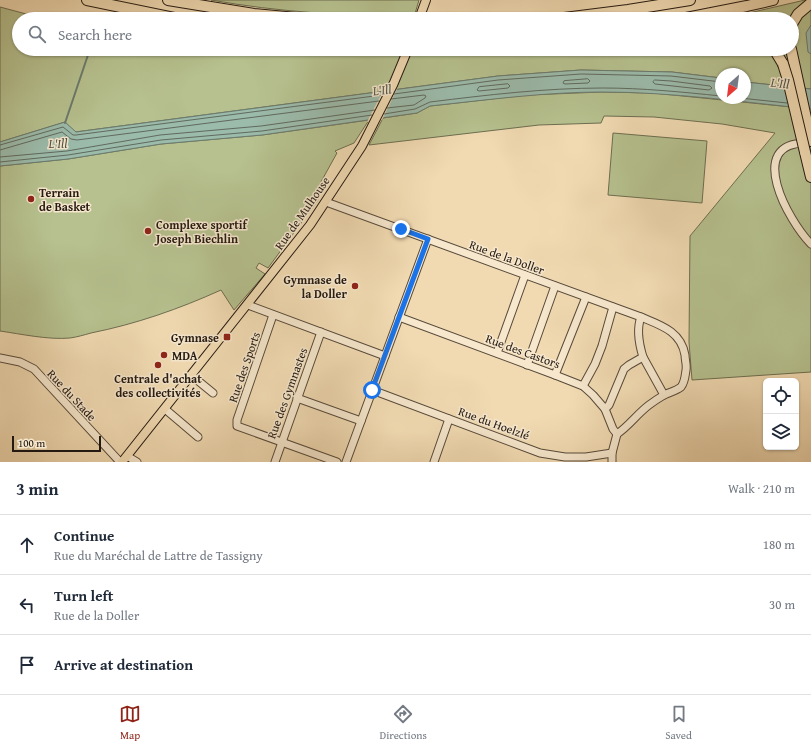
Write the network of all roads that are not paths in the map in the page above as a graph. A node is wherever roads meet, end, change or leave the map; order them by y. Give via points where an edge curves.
1 (87, 0) edge
2 (168, 0) edge
3 (690, 0) edge
4 (773, 0) edge
5 (811, 3) edge
6 (145, 12) edge
7 (242, 12) edge
8 (612, 12) edge
9 (717, 12) edge
10 (799, 13) edge
11 (405, 56) edge
12 (778, 56) edge
13 (792, 56) edge
14 (811, 141) edge
15 (808, 148) edge
16 (811, 177) edge
17 (326, 202) junction
18 (428, 239) junction
19 (811, 244) edge
20 (525, 275) junction
21 (555, 286) junction
22 (586, 297) junction
23 (248, 305) junction
24 (613, 307) junction
25 (273, 315) junction
26 (399, 317) junction
27 (641, 317) junction
28 (321, 332) junction
29 (497, 353) junction
30 (385, 356) junction
31 (643, 357) junction
32 (0, 358) edge
33 (527, 364) junction
34 (192, 375) junction
35 (556, 375) junction
36 (583, 386) junction
37 (372, 390) junction
38 (213, 393) dead end
39 (664, 395) junction
40 (297, 398) junction
41 (165, 409) junction
42 (605, 409) junction
43 (449, 419) junction
44 (361, 421) junction
45 (617, 434) junction
46 (198, 437) dead end
47 (281, 442) junction
48 (612, 453) junction
49 (123, 460) edge
50 (137, 462) edge
51 (274, 462) edge
52 (337, 462) edge
53 (346, 462) edge
54 (434, 462) edge
55 (612, 462) edge

1 - 6 highway
2 - 7 highway
3 - 8 highway
4 - 9 highway
5 - 10 highway
11 - 17 main road, Rue de Mulhouse via 362,146
12 - 15 highway, bridge via 783,64
13 - 14 highway
15 - 16 highway
15 - 19 street via 792,144 783,149 777,157 774,171 790,218
17 - 18 street, Rue de la Doller
17 - 23 main road, Rue de Mulhouse
18 - 20 street, Rue de la Doller
18 - 26 street
20 - 21 street, Rue de la Doller
20 - 29 street
21 - 22 street, Rue de la Doller
21 - 33 street
22 - 24 street, Rue de la Doller
22 - 35 street
23 - 25 street
23 - 34 main road, Rue de Mulhouse
24 - 27 street, Rue de la Doller
24 - 36 street via 602,346
25 - 28 street
25 - 47 street, Rue des Sports via 237,426
26 - 29 street, Rue des Castors
26 - 30 street
27 - 31 street via 639,342
27 - 39 street, Rue de la Doller via 667,328 678,337 684,349 685,380 675,391
28 - 30 street
28 - 40 street, Rue des Gymnastes
29 - 33 street, Rue des Castors
30 - 37 street
31 - 39 street
31 - 42 street via 624,369
32 - 49 street, Rue du Stade via 20,362 34,369
33 - 35 street, Rue des Castors
34 - 38 street
34 - 41 main road, Rue de Mulhouse
35 - 36 street, Rue des Castors
36 - 42 street, Rue des Castors
37 - 43 street, Rue du Hoelzlé
37 - 44 street
39 - 45 street
40 - 44 street
40 - 47 street, Rue des Gymnastes
41 - 46 street
41 - 49 main road, Rue de Mulhouse
42 - 45 street, Rue des Castors
43 - 48 street, Rue du Hoelzlé via 540,452 565,457
43 - 54 street
44 - 53 street
45 - 48 street
47 - 51 street, Rue des Gymnastes
47 - 52 street
48 - 55 street
49 - 50 street, Rue du Stade

